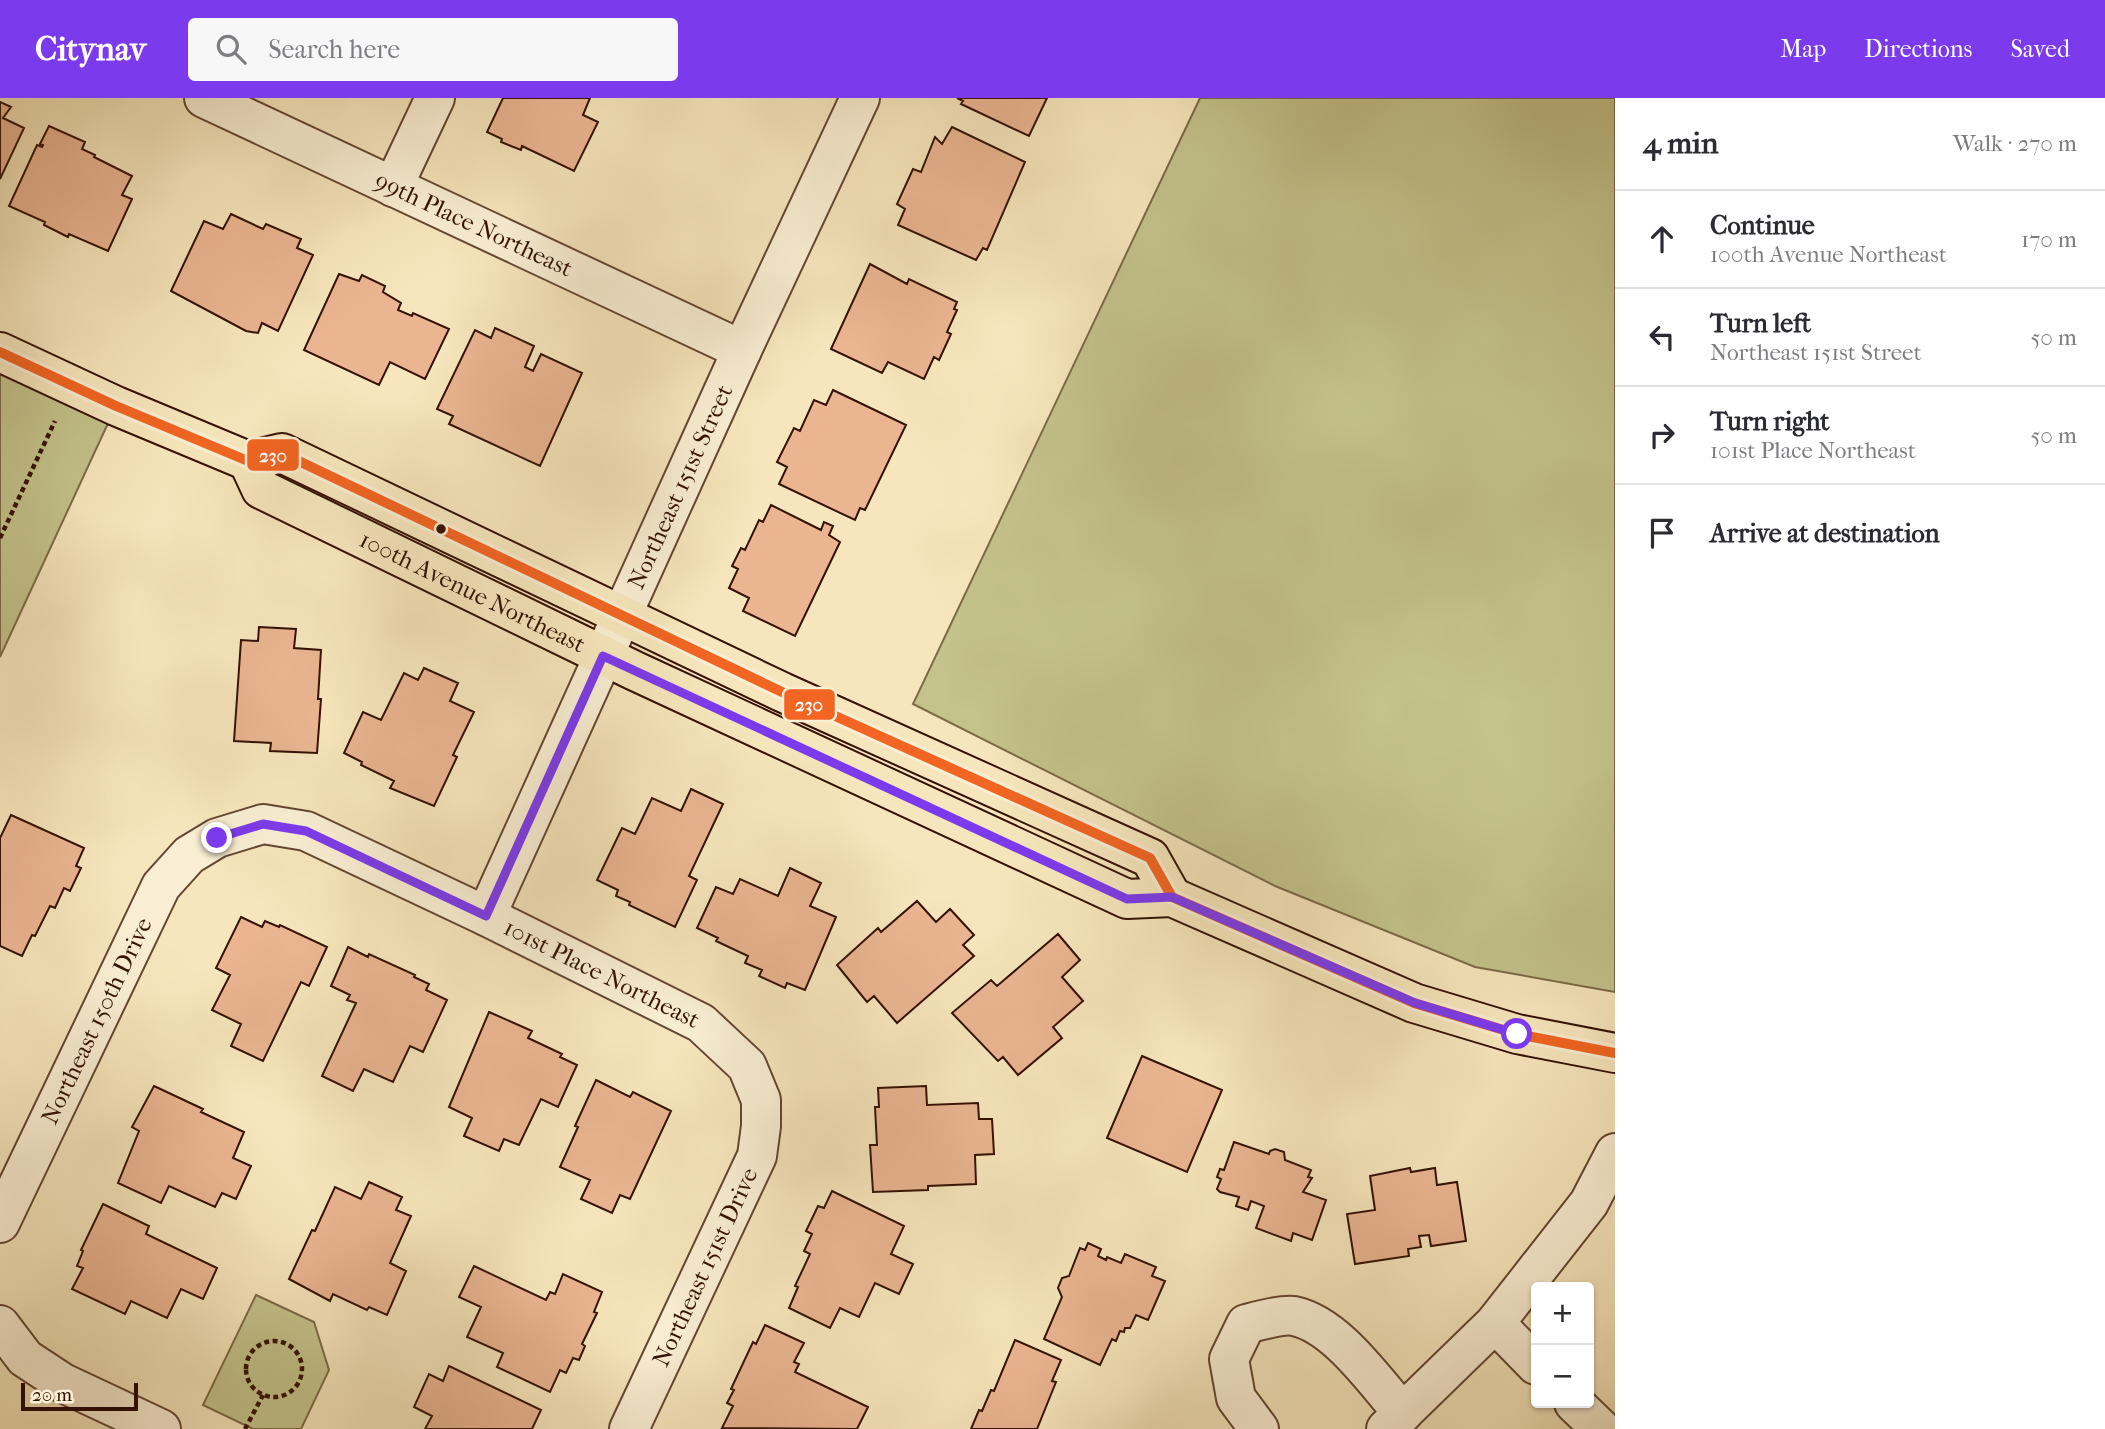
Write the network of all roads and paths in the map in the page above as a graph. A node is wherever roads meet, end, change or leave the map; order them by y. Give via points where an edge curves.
1 (204, 98) edge
2 (435, 98) edge
3 (860, 98) edge
4 (393, 187) junction
5 (742, 350) junction
6 (0, 352) edge
7 (72, 386) junction
8 (248, 461) junction
9 (0, 538) edge
10 (622, 616) junction
11 (603, 656) junction
12 (217, 838) joint
13 (1172, 897) junction
14 (486, 916) junction
15 (1615, 1053) edge
16 (761, 1100) joint
17 (1615, 1153) edge
18 (0, 1223) edge
19 (1495, 1323) junction
20 (0, 1325) edge
21 (1531, 1359) edge
22 (262, 1395) junction
23 (1579, 1408) edge
24 (1615, 1411) edge
25 (1395, 1421) edge
26 (161, 1429) edge
27 (245, 1429) edge
28 (629, 1429) edge
29 (1259, 1429) edge
30 (1601, 1429) edge
31 (1607, 1429) edge

1 - 4 street, 99th Place Northeast
2 - 4 street
3 - 5 street, Northeast 151st Street
4 - 5 street, 99th Place Northeast
5 - 10 street, Northeast 151st Street
6 - 7 main road
7 - 8 main road
7 - 9 path
8 - 10 main road, 100th Avenue Northeast via 282,453
8 - 11 main road, 100th Avenue Northeast via 261,489
10 - 11 street, Northeast 151st Street
10 - 13 main road, 100th Avenue Northeast via 1150,858
11 - 13 main road, 100th Avenue Northeast via 1127,899
11 - 14 street, Northeast 151st Street
12 - 14 street, 101st Place Northeast via 263,824 306,831
12 - 18 street, Northeast 150th Drive via 189,855 161,886
13 - 15 main road, 100th Avenue Northeast via 1415,1003 1517,1034
14 - 16 street, 101st Place Northeast via 701,1023 747,1066
16 - 28 street, Northeast 151st Drive via 757,1156
17 - 19 street via 1590,1203
19 - 21 street
19 - 25 street
20 - 26 street via 25,1358 63,1384
22 - 22 path via 282,1397 297,1387 301,1359 288,1345 270,1341 248,1356 249,1383
22 - 27 path
23 - 30 street
24 - 31 street
25 - 29 street via 1337,1339 1293,1315 1246,1324 1229,1359 1236,1398

